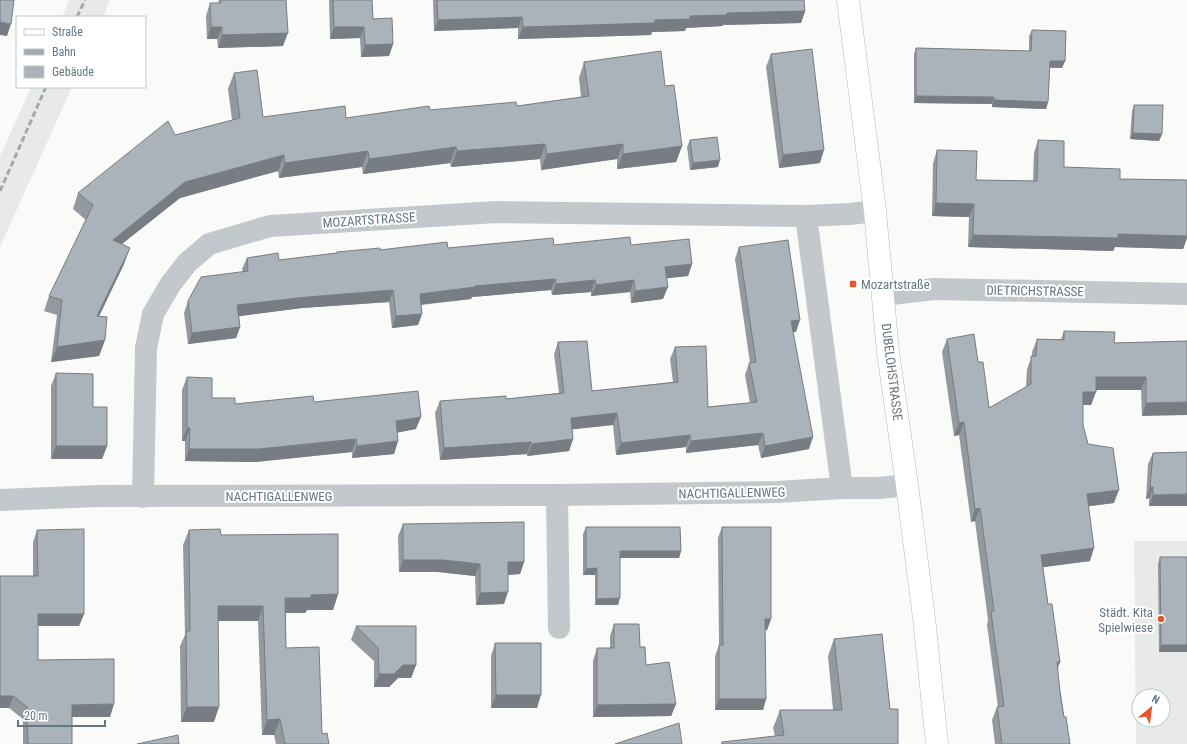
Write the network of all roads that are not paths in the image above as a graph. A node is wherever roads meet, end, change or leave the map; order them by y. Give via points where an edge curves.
1 (848, 0) edge
2 (875, 211) junction
3 (806, 216) junction
4 (1187, 294) edge
5 (883, 295) junction
6 (907, 485) junction
7 (842, 488) junction
8 (557, 495) junction
9 (143, 497) junction
10 (0, 500) edge
11 (559, 628) dead end
12 (937, 744) edge

1 - 2 main road, DUBELOHSTRASSE
2 - 3 street, MOZARTSTRASSE
2 - 5 main road, DUBELOHSTRASSE
3 - 7 street
3 - 9 street, MOZARTSTRASSE via 497,212 270,226 209,244 187,263 153,314 146,348
4 - 5 street, DIETRICHSTRASSE via 934,289
5 - 6 main road, DUBELOHSTRASSE via 888,352
6 - 7 street, NACHTIGALLENWEG
6 - 12 main road, DUBELOHSTRASSE
7 - 8 street, NACHTIGALLENWEG via 777,492
8 - 9 street, NACHTIGALLENWEG
8 - 11 street
9 - 10 street, NACHTIGALLENWEG

